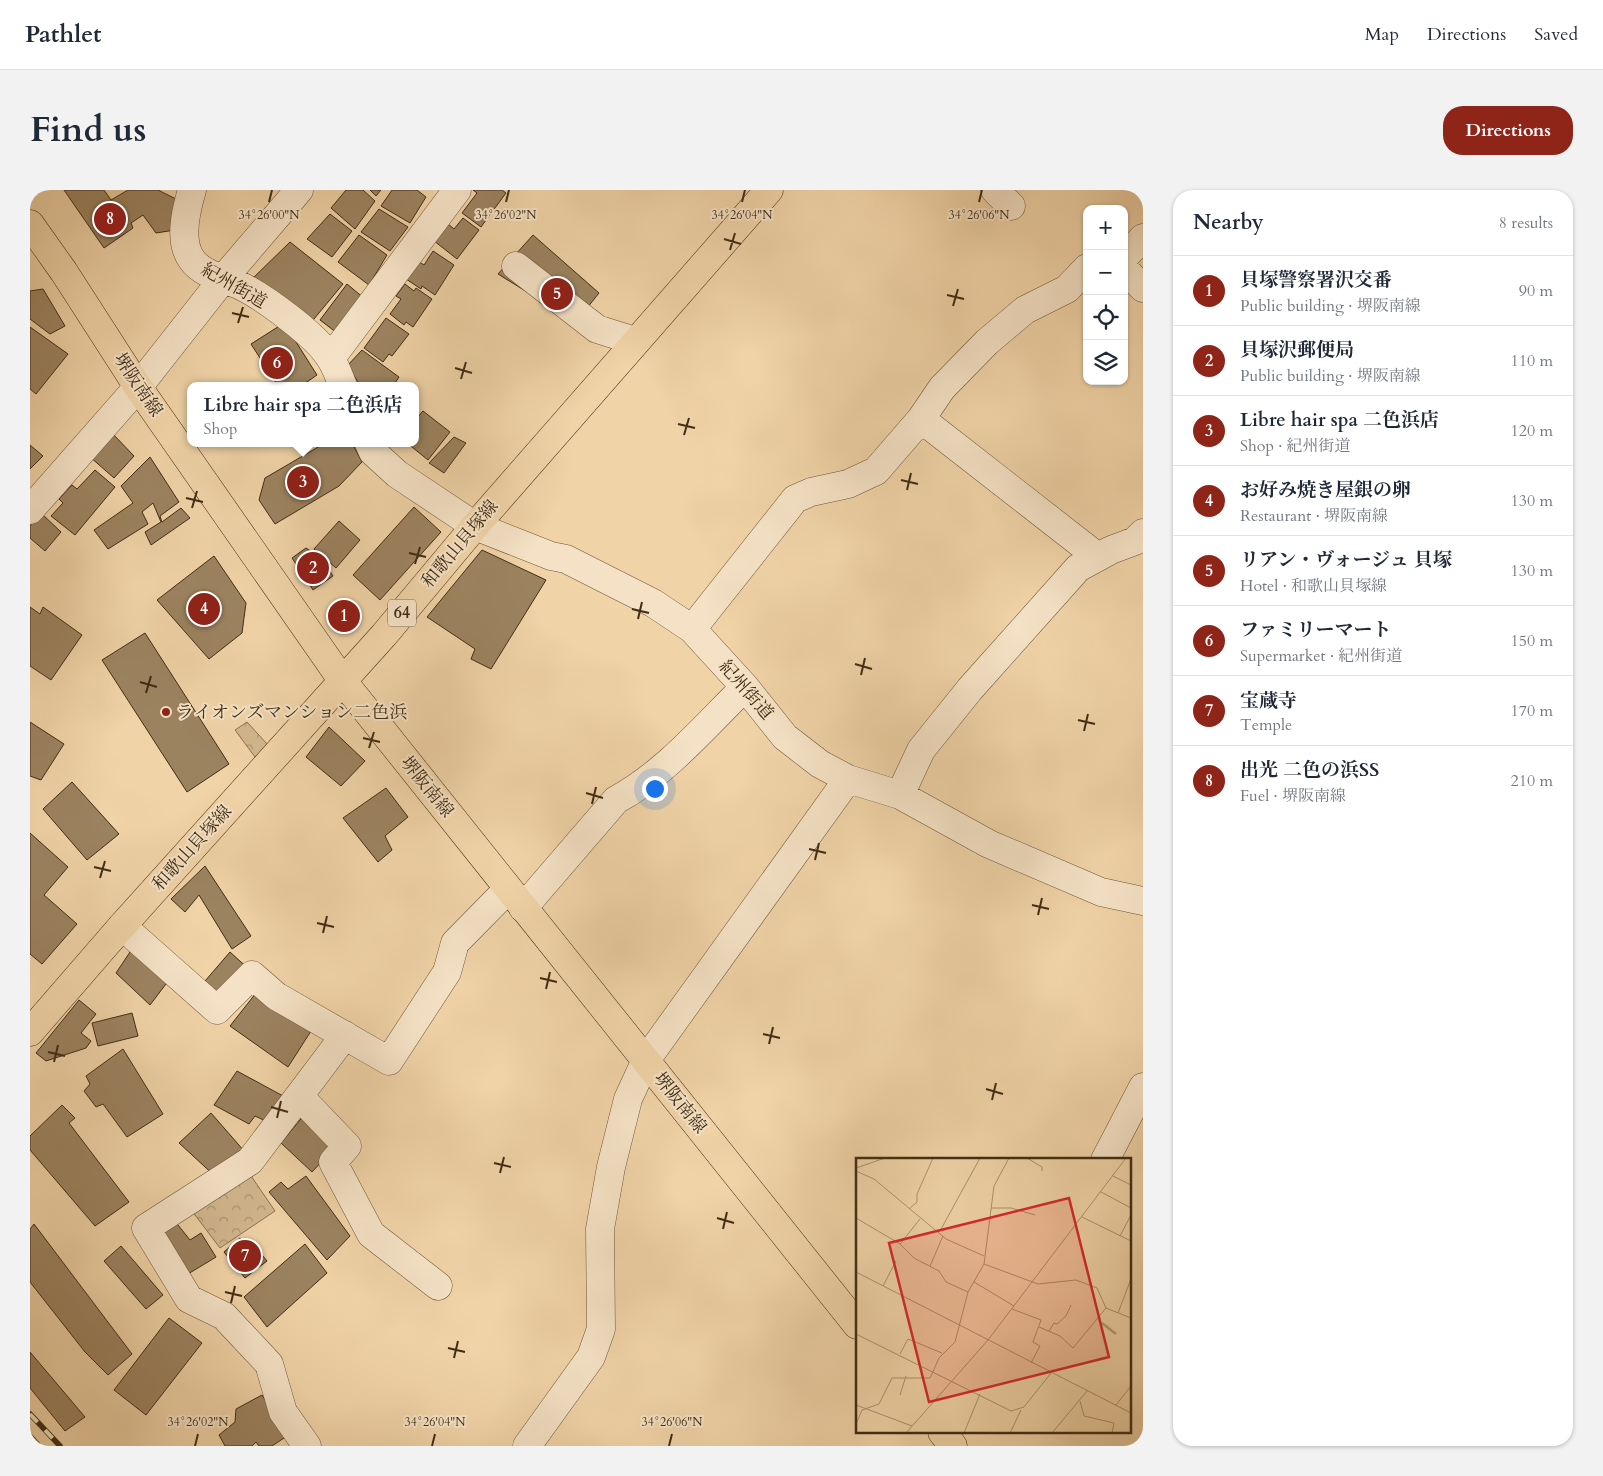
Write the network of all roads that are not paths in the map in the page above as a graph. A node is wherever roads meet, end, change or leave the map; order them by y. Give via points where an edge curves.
1 (192, 190) edge
2 (298, 190) edge
3 (457, 190) edge
4 (769, 190) edge
5 (30, 224) edge
6 (1143, 238) edge
7 (1128, 253) edge
8 (516, 266) dead end
9 (1083, 272) edge
10 (1128, 273) edge
11 (223, 279) junction
12 (1143, 288) edge
13 (635, 341) junction
14 (331, 358) junction
15 (340, 382) edge
16 (138, 387) junction
17 (921, 419) junction
18 (371, 447) edge
19 (30, 510) edge
20 (475, 526) junction
21 (1140, 542) edge
22 (1098, 557) junction
23 (692, 629) junction
24 (342, 680) junction
25 (745, 687) junction
26 (848, 779) junction
27 (900, 795) junction
28 (516, 898) junction
29 (1143, 901) edge
30 (122, 926) junction
31 (30, 1032) edge
32 (345, 1035) junction
33 (646, 1060) junction
34 (1143, 1087) edge
35 (299, 1096) junction
36 (1105, 1158) edge
37 (438, 1286) dead end
38 (856, 1324) edge
39 (944, 1434) edge
40 (307, 1446) edge
41 (527, 1446) edge
42 (953, 1446) edge

1 - 11 street, 紀州街道 via 185,216 185,240 192,260 205,271
2 - 11 street
3 - 14 street
4 - 13 main road, 和歌山貝塚線 / 64
5 - 16 main road, 堺阪南線
6 - 7 street
8 - 13 street via 597,329
9 - 17 street via 1067,289 1025,310 1004,326 942,388
10 - 12 street
11 - 14 street, 紀州街道 via 241,286 306,330
11 - 16 street
13 - 20 main road, 和歌山貝塚線 / 64
14 - 15 street, 紀州街道
16 - 19 street
16 - 24 main road, 堺阪南線
17 - 22 street
17 - 23 street via 876,471 848,484 795,499
18 - 20 street, 紀州街道 via 396,474
20 - 23 street, 紀州街道 via 566,559 653,603
20 - 24 main road, 和歌山貝塚線 / 64
21 - 22 street
22 - 27 street via 1078,568 970,689 921,750
23 - 25 street, 紀州街道
24 - 28 main road, 堺阪南線
24 - 30 main road, 和歌山貝塚線 / 64
25 - 26 street, 紀州街道 via 785,737 820,764
25 - 28 street via 664,766 616,800
26 - 27 street, 紀州街道
26 - 33 street
27 - 29 street, 紀州街道 via 989,844 1101,892
28 - 32 street via 455,943 447,972 389,1061
28 - 33 main road, 堺阪南線
30 - 31 main road, 和歌山貝塚線 / 64
30 - 32 street via 217,1010 252,975 276,996
32 - 35 street
33 - 38 main road, 堺阪南線
33 - 41 street via 628,1099 600,1229 601,1330 591,1357
34 - 36 street
35 - 37 street via 347,1146 333,1162 371,1234
35 - 40 street via 250,1160 146,1228 190,1299 224,1316 269,1364 283,1412
39 - 42 main road

